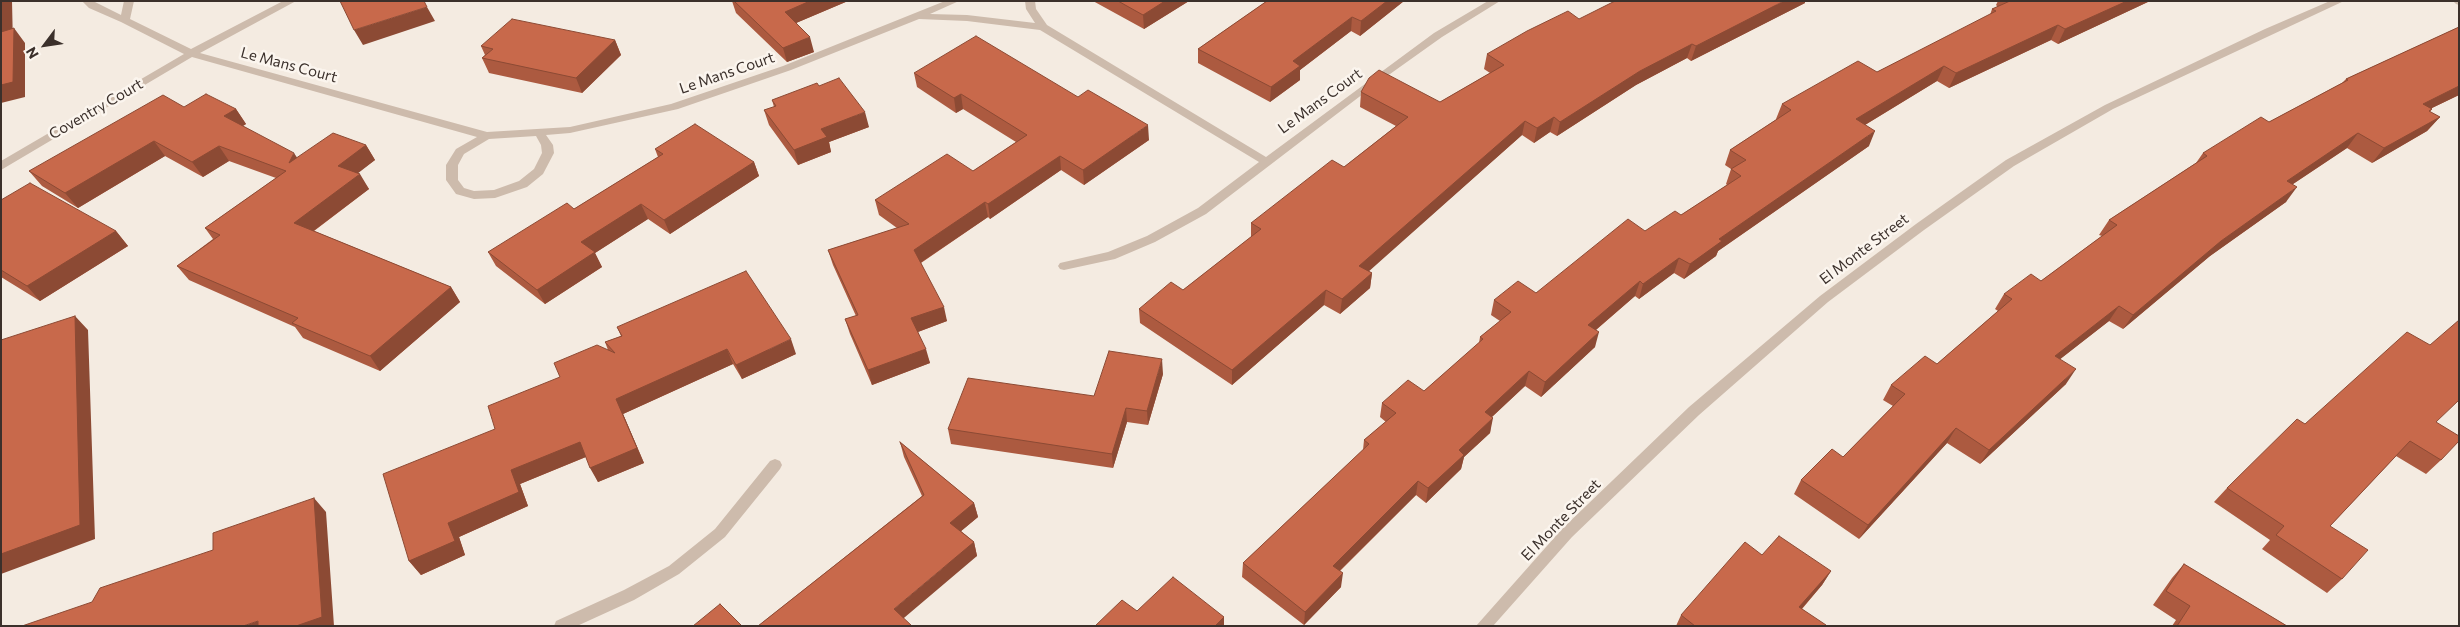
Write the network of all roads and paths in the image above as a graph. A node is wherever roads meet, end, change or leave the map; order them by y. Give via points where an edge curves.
1 (87, 1) edge
2 (129, 1) edge
3 (291, 1) edge
4 (954, 1) edge
5 (1030, 1) edge
6 (1495, 1) edge
7 (2339, 1) edge
8 (918, 17) junction
9 (125, 20) junction
10 (1043, 28) junction
11 (192, 54) junction
12 (540, 134) junction
13 (487, 136) junction
14 (1265, 161) junction
15 (1, 166) edge
16 (1064, 266) dead end
17 (775, 465) dead end
18 (561, 626) edge
19 (1483, 626) edge

1 - 9 street
2 - 9 street
3 - 11 street, Le Mans Court via 246,22
4 - 8 street, Le Mans Court
5 - 10 street, Le Mans Court via 1031,9
6 - 14 street, Le Mans Court via 1438,35
7 - 19 street, El Monte Street via 2109,107 2010,163 1920,227 1824,299 1694,411 1567,533
8 - 10 street, Le Mans Court via 976,18
8 - 12 street, Le Mans Court via 786,68 674,106 621,120
9 - 11 street
10 - 14 street, Le Mans Court
11 - 13 street, Le Mans Court
11 - 15 street, Coventry Court
12 - 13 street, Le Mans Court
12 - 13 street, Le Mans Court via 547,144 548,153 532,178 495,194 474,195 460,190 452,180 452,165 460,152
14 - 16 street, Le Mans Court via 1202,211 1151,239 1111,256
17 - 18 street via 720,533 674,570

